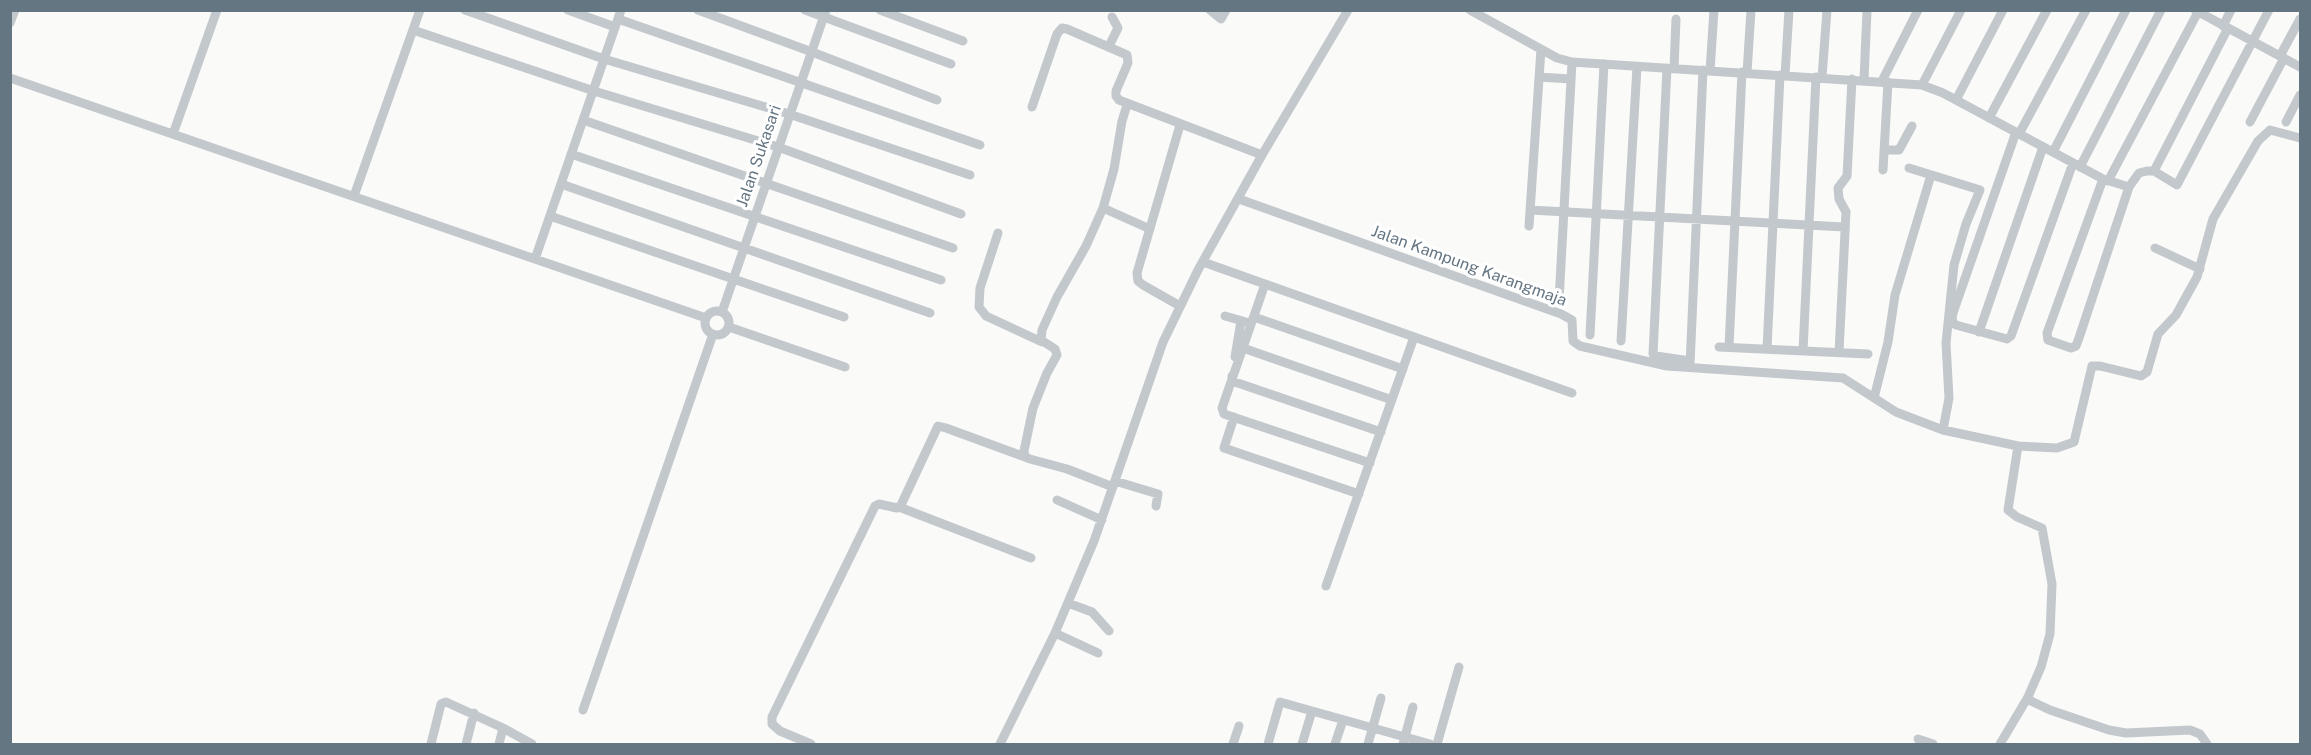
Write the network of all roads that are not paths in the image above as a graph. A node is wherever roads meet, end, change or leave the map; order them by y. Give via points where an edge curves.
1 (15, 10) edge
2 (217, 10) edge
3 (420, 10) edge
4 (465, 10) edge
5 (568, 10) edge
6 (698, 10) edge
7 (805, 10) edge
8 (880, 10) edge
9 (1210, 10) edge
10 (1226, 10) edge
11 (1348, 10) edge
12 (1470, 10) edge
13 (1714, 10) edge
14 (1751, 10) edge
15 (1789, 10) edge
16 (1827, 10) edge
17 (1918, 10) edge
18 (1961, 10) edge
19 (2003, 10) edge
20 (2047, 10) edge
21 (2085, 10) edge
22 (2126, 10) edge
23 (2161, 10) edge
24 (2231, 10) edge
25 (2269, 10) edge
26 (1867, 11) edge
27 (2197, 11) edge
28 (825, 14) edge
29 (1112, 17) dead end
30 (618, 19) edge
31 (1676, 19) dead end
32 (2301, 19) edge
33 (10, 23) edge
34 (2226, 27) junction
35 (413, 30) junction
36 (963, 41) dead end
37 (2252, 41) junction
38 (1109, 46) junction
39 (1541, 49) junction
40 (812, 52) junction
41 (2282, 57) junction
42 (604, 59) junction
43 (1572, 62) junction
44 (951, 64) dead end
45 (1604, 64) junction
46 (1637, 67) junction
47 (2301, 67) edge
48 (1670, 68) junction
49 (1707, 70) junction
50 (1744, 73) junction
51 (1782, 75) junction
52 (1539, 77) junction
53 (1819, 77) junction
54 (10, 78) edge
55 (1852, 79) junction
56 (1571, 80) junction
57 (1864, 80) junction
58 (1885, 82) junction
59 (799, 83) junction
60 (1923, 85) junction
61 (594, 91) junction
62 (2301, 95) edge
63 (937, 100) dead end
64 (1956, 100) junction
65 (1127, 105) junction
66 (1032, 106) dead end
67 (789, 114) junction
68 (1989, 118) junction
69 (583, 120) junction
70 (2250, 122) dead end
71 (2286, 122) dead end
72 (1180, 125) junction
73 (1912, 126) dead end
74 (2018, 133) junction
75 (172, 134) junction
76 (2301, 138) edge
77 (980, 145) dead end
78 (778, 147) junction
79 (2043, 147) junction
80 (1884, 150) junction
81 (2053, 152) junction
82 (571, 154) junction
83 (1262, 155) junction
84 (2077, 165) junction
85 (1909, 168) dead end
86 (1883, 170) dead end
87 (2154, 171) junction
88 (1931, 175) junction
89 (970, 176) dead end
90 (2105, 180) junction
91 (561, 184) junction
92 (766, 184) junction
93 (2130, 187) junction
94 (354, 196) junction
95 (1239, 199) junction
96 (1103, 208) junction
97 (1530, 210) junction
98 (1564, 212) junction
99 (961, 214) dead end
100 (1596, 214) junction
101 (550, 216) junction
102 (755, 216) junction
103 (1628, 216) junction
104 (1659, 218) junction
105 (1697, 219) junction
106 (1734, 221) junction
107 (1772, 223) junction
108 (1808, 224) junction
109 (1529, 226) dead end
110 (1844, 227) junction
111 (1150, 229) junction
112 (998, 233) dead end
113 (745, 247) junction
114 (953, 248) dead end
115 (2155, 248) dead end
116 (535, 259) junction
117 (1203, 262) junction
118 (2200, 269) junction
119 (734, 279) junction
120 (941, 280) dead end
121 (1265, 284) junction
122 (1559, 301) dead end
123 (1180, 306) junction
124 (722, 312) junction
125 (930, 313) dead end
126 (1225, 316) dead end
127 (844, 317) dead end
128 (706, 318) junction
129 (1253, 320) junction
130 (1241, 321) junction
131 (729, 327) junction
132 (1979, 332) junction
133 (713, 334) junction
134 (1590, 335) dead end
135 (1414, 337) junction
136 (1621, 341) dead end
137 (1042, 342) junction
138 (1719, 347) dead end
139 (1729, 347) junction
140 (1243, 348) junction
141 (1767, 349) junction
142 (1803, 351) junction
143 (1839, 352) junction
144 (1868, 354) dead end
145 (1690, 364) junction
146 (845, 367) dead end
147 (1403, 369) junction
148 (1232, 381) junction
149 (1572, 393) dead end
150 (1874, 398) junction
151 (1392, 400) junction
152 (1234, 417) junction
153 (1943, 430) junction
154 (1381, 432) junction
155 (2018, 446) junction
156 (1025, 457) junction
157 (1370, 463) junction
158 (1114, 484) junction
159 (1359, 494) junction
160 (1056, 500) dead end
161 (1156, 506) dead end
162 (899, 507) junction
163 (1102, 520) junction
164 (1031, 558) dead end
165 (1326, 586) dead end
166 (1068, 603) junction
167 (1109, 631) dead end
168 (1055, 633) junction
169 (1098, 653) dead end
170 (1459, 667) dead end
171 (2028, 697) junction
172 (1382, 698) dead end
173 (1413, 707) dead end
174 (583, 710) dead end
175 (1312, 711) junction
176 (474, 713) junction
177 (1343, 720) junction
178 (1239, 726) dead end
179 (503, 728) junction
180 (1373, 728) junction
181 (1918, 739) dead end
182 (1404, 741) edge
183 (431, 744) edge
184 (466, 744) edge
185 (499, 744) edge
186 (532, 744) edge
187 (811, 744) edge
188 (1000, 744) edge
189 (1233, 744) edge
190 (1268, 744) edge
191 (1302, 744) edge
192 (1335, 744) edge
193 (1368, 744) edge
194 (1430, 744) edge
195 (1437, 744) edge
196 (1933, 744) edge
197 (2000, 744) edge
198 (2207, 744) edge

1 - 33 street
2 - 75 street
3 - 35 street
4 - 42 street
5 - 30 street
6 - 40 street
7 - 28 street
8 - 36 street
9 - 10 street via 1221,19
11 - 83 street
12 - 39 street
13 - 49 street
14 - 50 street
15 - 51 street
16 - 53 street
17 - 58 street
18 - 60 street
19 - 64 street
20 - 68 street
21 - 74 street
22 - 81 street
23 - 84 street
24 - 34 street
25 - 37 street
26 - 57 street
27 - 34 street
27 - 90 street
28 - 40 street, Jalan Sukasari
28 - 44 street
29 - 38 street via 1118,28
30 - 42 street
30 - 59 street
31 - 48 street
32 - 41 street
34 - 37 street
34 - 87 street
35 - 61 street
35 - 94 street
37 - 41 street
37 - 87 street via 2177,185
38 - 65 street via 1128,57 1116,94
38 - 66 street via 1062,28
39 - 43 street
39 - 52 street
40 - 59 street, Jalan Sukasari
40 - 63 street
41 - 47 street
41 - 70 street
42 - 61 street
42 - 67 street
43 - 45 street
43 - 56 street
45 - 46 street
45 - 100 street
46 - 48 street
46 - 103 street
48 - 49 street
48 - 104 street
49 - 50 street
49 - 105 street
50 - 51 street
50 - 106 street
51 - 53 street
51 - 107 street
52 - 56 street
52 - 97 street
53 - 55 street
53 - 108 street
54 - 75 street
55 - 57 street
55 - 110 street via 1847,176 1838,193 1845,212
56 - 98 street
57 - 58 street
58 - 60 street
58 - 80 street
59 - 67 street, Jalan Sukasari
59 - 77 street
60 - 64 street
61 - 69 street
61 - 78 street
62 - 71 street
64 - 68 street
65 - 72 street
65 - 96 street
67 - 78 street, Jalan Sukasari
67 - 89 street
68 - 74 street
69 - 82 street
69 - 92 street
72 - 83 street
72 - 111 street
73 - 80 street via 1899,150
74 - 79 street
74 - 132 street via 1952,317 1956,325
75 - 94 street
76 - 118 street, Jalan Kampung Karangmaja via 2274,130 2264,133 2213,219
78 - 92 street, Jalan Sukasari
78 - 99 street
79 - 81 street
79 - 132 street
80 - 86 street
81 - 84 street
82 - 91 street
82 - 102 street
83 - 95 street
84 - 90 street
84 - 132 street via 2011,336 2007,339
85 - 88 street
87 - 93 street via 2139,173
88 - 150 street via 1895,295
88 - 153 street via 1980,190 1954,265 1946,343 1949,399
90 - 93 street
90 - 93 street via 2047,333 2048,340 2071,348 2079,338
91 - 101 street
91 - 113 street
92 - 102 street, Jalan Sukasari
92 - 114 street
94 - 116 street
95 - 117 street
95 - 145 street, Jalan Kampung Karangmaja via 1561,314 1572,320 1572,339 1576,345 1658,364
96 - 111 street
96 - 137 street via 1048,314
97 - 98 street
97 - 109 street
98 - 100 street
98 - 122 street
100 - 103 street
100 - 134 street
101 - 116 street
101 - 119 street
102 - 113 street, Jalan Sukasari
102 - 120 street
103 - 104 street
103 - 136 street
104 - 105 street
104 - 145 street via 1653,354
105 - 106 street
105 - 145 street
106 - 107 street
106 - 139 street
107 - 108 street
107 - 141 street
108 - 110 street
108 - 142 street
110 - 143 street
111 - 123 street via 1138,267 1138,281
112 - 137 street via 980,288 979,308 986,316
113 - 119 street, Jalan Sukasari
113 - 125 street
115 - 118 street
116 - 128 street
117 - 121 street
117 - 123 street
118 - 155 street, Jalan Kampung Karangmaja via 2176,315 2158,334 2146,374 2092,366 2074,442 2057,448
119 - 124 street, Jalan Sukasari
119 - 127 street
121 - 129 street
121 - 135 street
123 - 158 street via 1156,358
124 - 128 street via 715,311
124 - 131 street
126 - 130 street
128 - 133 street via 705,326
129 - 130 street
129 - 140 street
129 - 147 street
130 - 148 street
131 - 133 street via 724,333
131 - 146 street
133 - 174 street
135 - 147 street
135 - 149 street
137 - 156 street via 1055,349 1057,355 1033,408
138 - 139 street
139 - 141 street
140 - 148 street
140 - 151 street
141 - 142 street
142 - 143 street
143 - 144 street
145 - 150 street, Jalan Kampung Karangmaja via 1843,378
147 - 151 street
148 - 152 street via 1222,408 1224,414
148 - 154 street
150 - 153 street, Jalan Kampung Karangmaja via 1896,412
151 - 154 street
152 - 157 street
152 - 159 street via 1224,448
153 - 155 street, Jalan Kampung Karangmaja
154 - 157 street
155 - 171 street via 2008,510 2042,528 2052,584 2049,634
156 - 158 street
156 - 162 street via 938,426
157 - 159 street
158 - 161 street via 1158,494
158 - 163 street
159 - 165 street
160 - 163 street
162 - 164 street
162 - 187 street via 875,506 777,705 773,726
163 - 166 street
166 - 167 street via 1092,612
166 - 168 street
168 - 169 street
168 - 188 street
170 - 195 street
171 - 197 street
171 - 198 street via 2050,710 2109,730 2190,730 2200,734
172 - 180 street
173 - 182 street
175 - 177 street
175 - 190 street via 1280,702
175 - 191 street
176 - 179 street
176 - 183 street via 450,702 441,704
176 - 184 street
177 - 180 street
177 - 192 street
178 - 189 street
179 - 185 street
179 - 186 street
180 - 182 street
180 - 193 street
181 - 196 street
182 - 194 street

